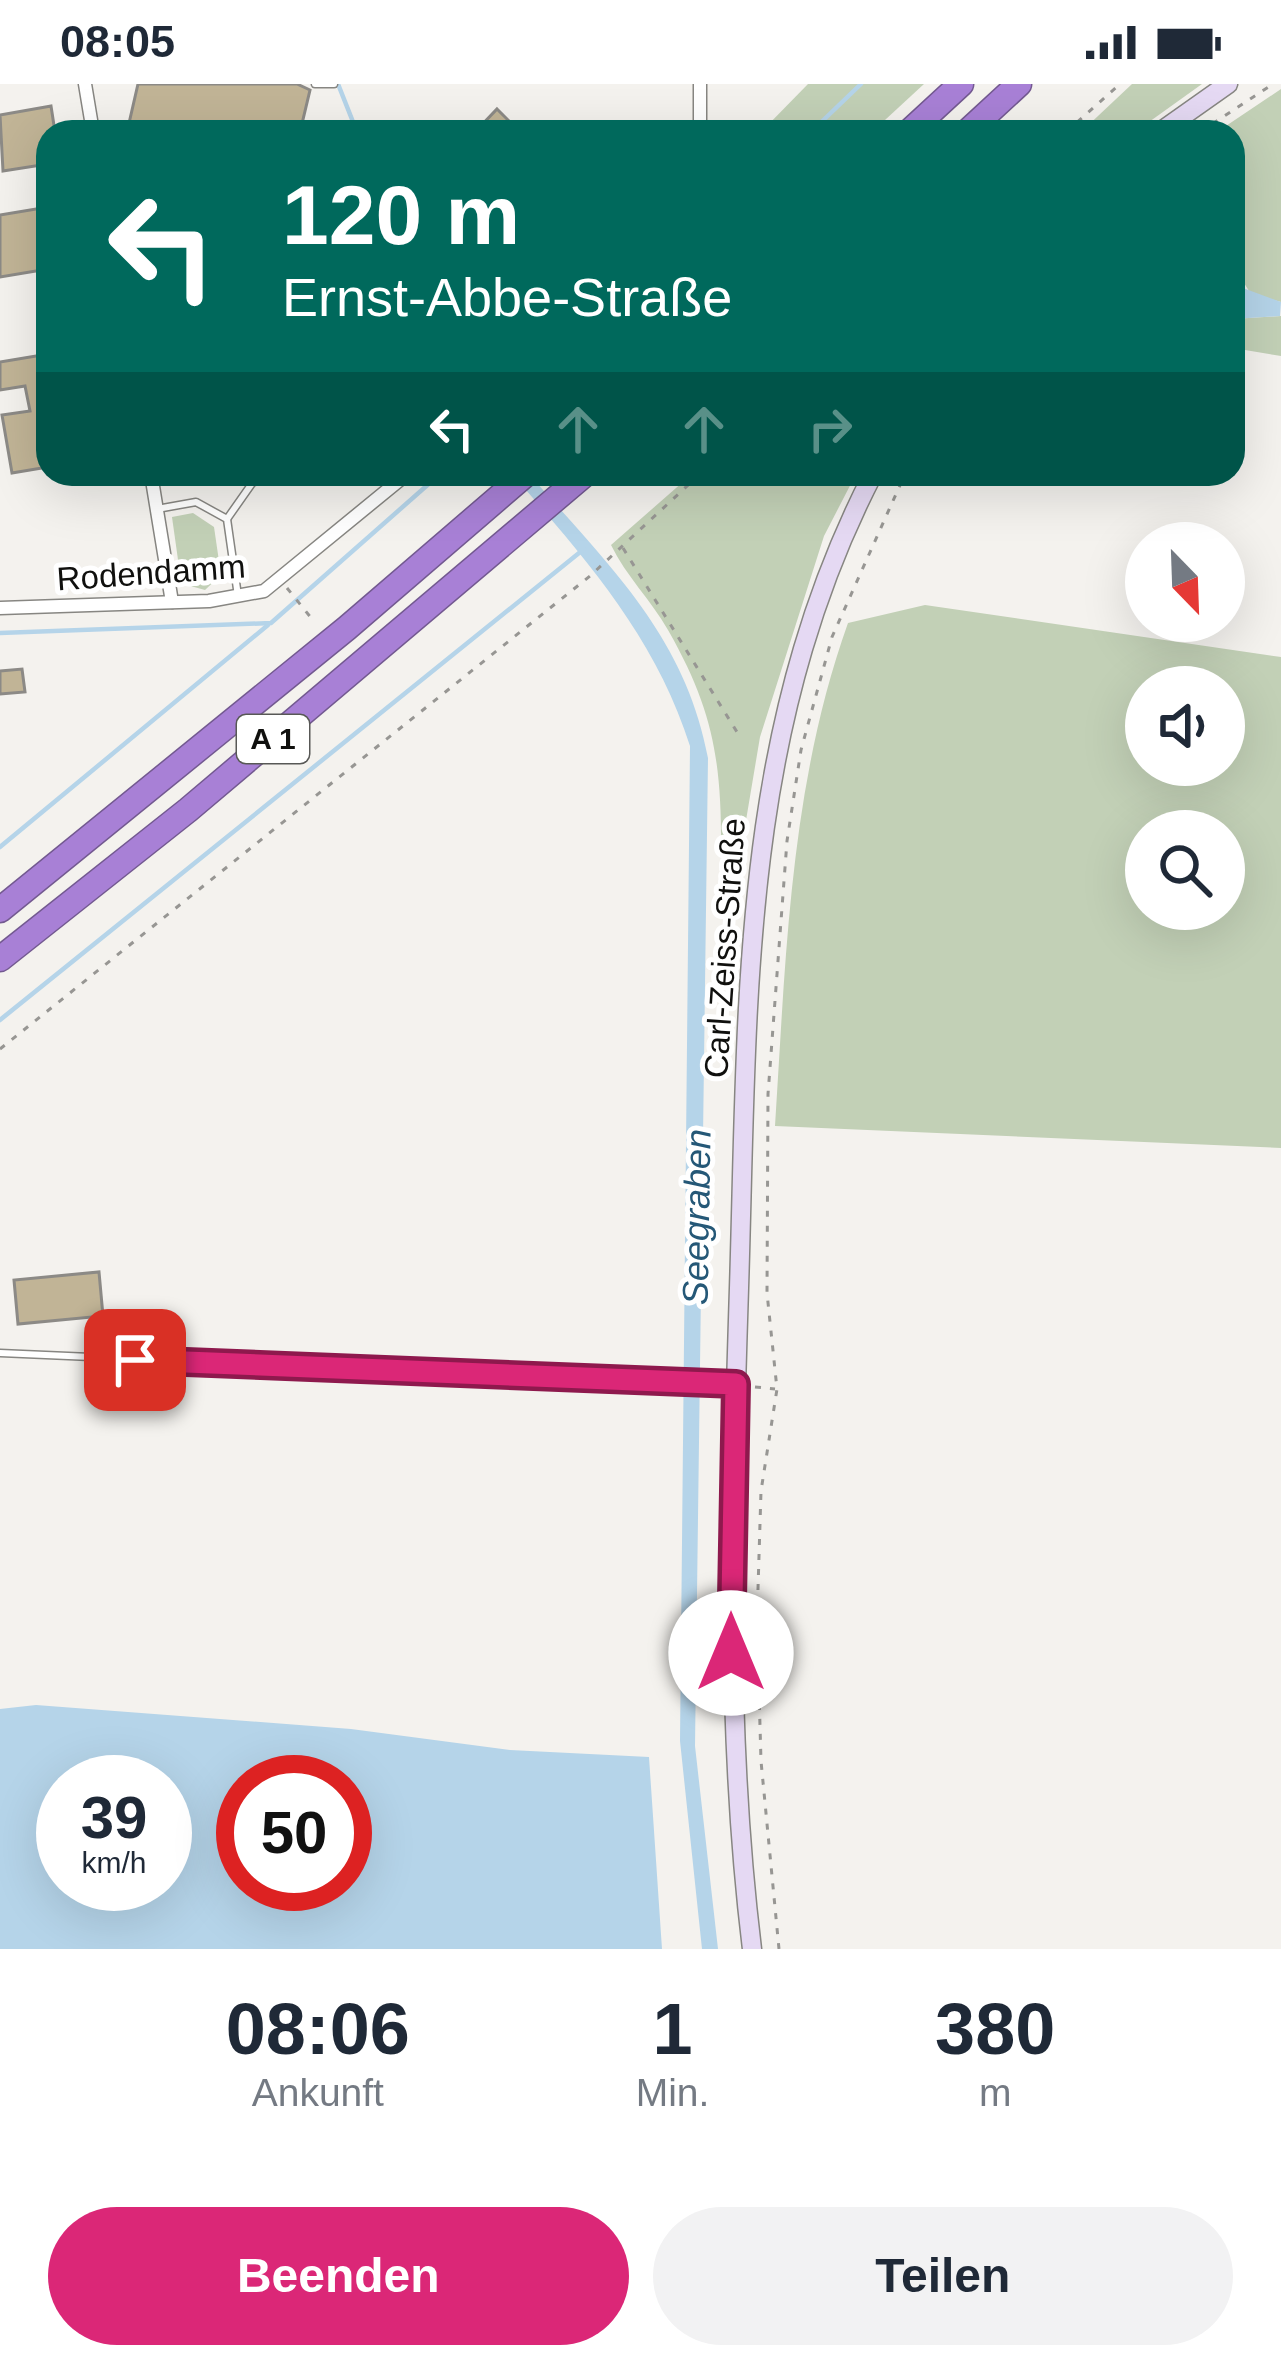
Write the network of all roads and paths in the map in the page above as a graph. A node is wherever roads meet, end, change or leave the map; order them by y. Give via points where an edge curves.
1 (85, 84) edge
2 (315, 84) edge
3 (700, 84) edge
4 (962, 84) edge
5 (1019, 84) edge
6 (1120, 84) edge
7 (1228, 84) edge
8 (1274, 84) edge
9 (330, 85) edge
10 (91, 120) edge
11 (700, 120) edge
12 (922, 120) edge
13 (980, 120) edge
14 (1080, 120) edge
15 (1177, 120) edge
16 (1218, 120) edge
17 (153, 486) edge
18 (250, 486) edge
19 (393, 486) edge
20 (512, 486) edge
21 (572, 486) edge
22 (687, 486) edge
23 (868, 486) edge
24 (900, 486) edge
25 (157, 509) junction
26 (226, 519) junction
27 (622, 547) junction
28 (281, 580) junction
29 (238, 598) junction
30 (172, 602) junction
31 (0, 608) edge
32 (312, 619) dead end
33 (737, 732) dead end
34 (0, 910) edge
35 (0, 959) edge
36 (0, 1049) edge
37 (0, 1353) edge
38 (736, 1384) junction
39 (777, 1389) junction
40 (752, 1949) edge
41 (779, 1949) edge

1 - 10 street
2 - 9 lane
3 - 11 street
4 - 12 highway
5 - 13 highway
6 - 14 path
7 - 15 main road
8 - 16 path
17 - 25 street
18 - 26 lane
19 - 28 street, Rodendamm
20 - 34 highway, A 1
21 - 35 highway, A 1
22 - 27 path
23 - 38 main road, Carl-Zeiss-Straße via 810,622 766,803 747,1005
24 - 39 path via 832,637 787,841 768,1094 767,1293
25 - 26 lane via 196,502
25 - 30 street
26 - 29 lane
27 - 33 path
27 - 36 path
28 - 29 street, Rodendamm
28 - 32 path
29 - 30 street, Rodendamm
30 - 31 street, Rodendamm
37 - 38 lane
38 - 39 path
38 - 40 main road, Carl-Zeiss-Straße via 733,1728
39 - 41 path via 761,1490 758,1622 760,1761

